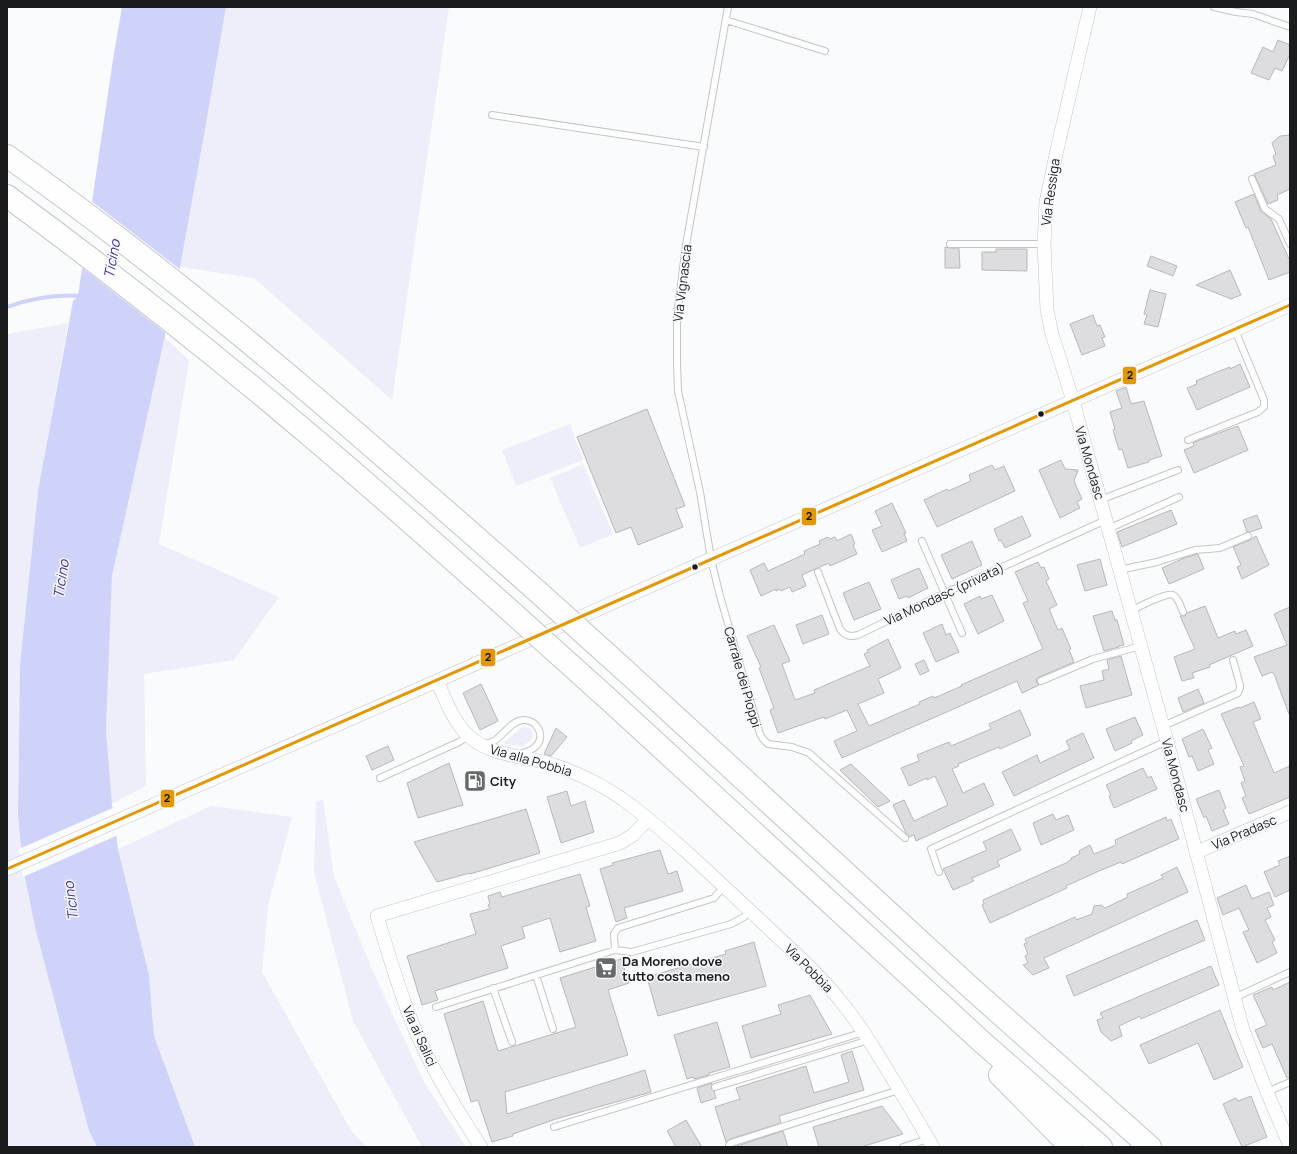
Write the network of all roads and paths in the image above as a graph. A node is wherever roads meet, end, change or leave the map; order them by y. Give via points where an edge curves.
1 (728, 7) edge
2 (1090, 7) edge
3 (1214, 7) edge
4 (726, 20) junction
5 (1290, 27) edge
6 (825, 51) dead end
7 (492, 115) dead end
8 (704, 147) junction
9 (7, 156) edge
10 (1252, 179) dead end
11 (7, 196) edge
12 (950, 244) dead end
13 (1044, 244) junction
14 (1290, 244) edge
15 (1290, 305) edge
16 (1235, 330) junction
17 (1072, 401) junction
18 (1188, 440) dead end
19 (1178, 470) dead end
20 (1179, 497) dead end
21 (1100, 500) junction
22 (1107, 525) junction
23 (1248, 536) dead end
24 (922, 541) dead end
25 (711, 558) junction
26 (1120, 570) junction
27 (818, 572) dead end
28 (945, 593) junction
29 (1131, 611) junction
30 (1183, 612) dead end
31 (962, 633) dead end
32 (1141, 646) junction
33 (1233, 660) dead end
34 (437, 681) junction
35 (1042, 681) dead end
36 (1163, 726) junction
37 (472, 739) junction
38 (1167, 741) junction
39 (516, 756) junction
40 (380, 778) dead end
41 (1290, 813) edge
42 (648, 819) junction
43 (905, 838) dead end
44 (1197, 852) junction
45 (7, 869) edge
46 (939, 872) dead end
47 (724, 886) junction
48 (750, 911) junction
49 (877, 946) junction
50 (615, 950) junction
51 (1290, 972) edge
52 (536, 975) junction
53 (493, 988) junction
54 (1234, 998) junction
55 (436, 1007) dead end
56 (553, 1029) dead end
57 (866, 1036) junction
58 (512, 1042) dead end
59 (1290, 1082) edge
60 (715, 1088) dead end
61 (899, 1090) junction
62 (1267, 1092) junction
63 (554, 1127) dead end
64 (931, 1143) edge
65 (1290, 1146) edge
66 (481, 1147) edge
67 (729, 1147) edge
68 (903, 1147) edge
69 (1071, 1147) edge
70 (1101, 1147) edge
71 (1150, 1147) edge

1 - 4 lane, Via Vignascia
2 - 13 street, Via Ressiga via 1048,191
3 - 5 lane via 1253,14
4 - 6 lane
4 - 8 lane, Via Vignascia
7 - 8 lane
8 - 25 lane, Via Vignascia via 680,288 677,362 678,391 700,492
9 - 71 highway, bridge via 67,199 219,318 395,466 537,591 965,983
10 - 14 lane via 1265,209 1279,219
11 - 49 highway, bridge via 186,332 389,503
12 - 13 lane
13 - 17 street, Via Ressiga via 1047,310
15 - 16 street
16 - 17 street
16 - 18 lane via 1264,400 1264,407 1258,412
17 - 21 street, Via Mondasc
17 - 25 street
19 - 21 lane
20 - 22 lane, Via Mondasc (privata)
21 - 22 street, Via Mondasc
22 - 26 street, Via Mondasc
22 - 28 lane, Via Mondasc (privata)
23 - 26 lane via 1220,548 1195,550
24 - 28 lane
25 - 34 street
25 - 43 lane, Carrale dei Pioppi via 762,739 768,744 792,747 809,753
26 - 29 street, Via Mondasc
27 - 28 lane, Via Mondasc (privata) via 840,629 849,636 858,635
28 - 31 lane
29 - 30 lane via 1165,596 1174,595
29 - 32 street, Via Mondasc
32 - 35 lane via 1093,659
32 - 36 street, Via Mondasc
33 - 36 lane via 1240,685 1238,694
34 - 37 street via 462,730
34 - 45 street
36 - 38 street, Via Mondasc
37 - 39 street, Via alla Pobbia
37 - 39 lane via 487,744 519,721 530,721 538,728 539,743 532,750
37 - 40 lane via 459,742
38 - 44 street, Via Mondasc
38 - 46 lane via 931,849
39 - 42 street, Via alla Pobbia via 562,768 588,779
41 - 44 street, Via Pradasc
42 - 47 street, Via Pobbia
42 - 66 street, Via ai Salici via 633,835 620,843 377,916 400,991 416,1032 459,1115
44 - 54 street, Via Mondasc
47 - 48 street, Via Pobbia
47 - 50 lane via 714,898 618,928 613,938
48 - 50 lane via 731,924 632,952
48 - 57 street, Via Pobbia via 828,986
49 - 69 highway
49 - 70 highway
50 - 52 lane
51 - 54 lane
52 - 53 lane
52 - 56 lane
53 - 55 lane
53 - 58 lane
54 - 62 street, Via Mondasc via 1243,1030
57 - 60 lane
57 - 61 street, Via Pobbia
57 - 63 lane
59 - 62 lane
61 - 64 street, Via Pobbia
61 - 67 lane via 731,1143
62 - 65 street, Via Mondasc
64 - 68 lane

